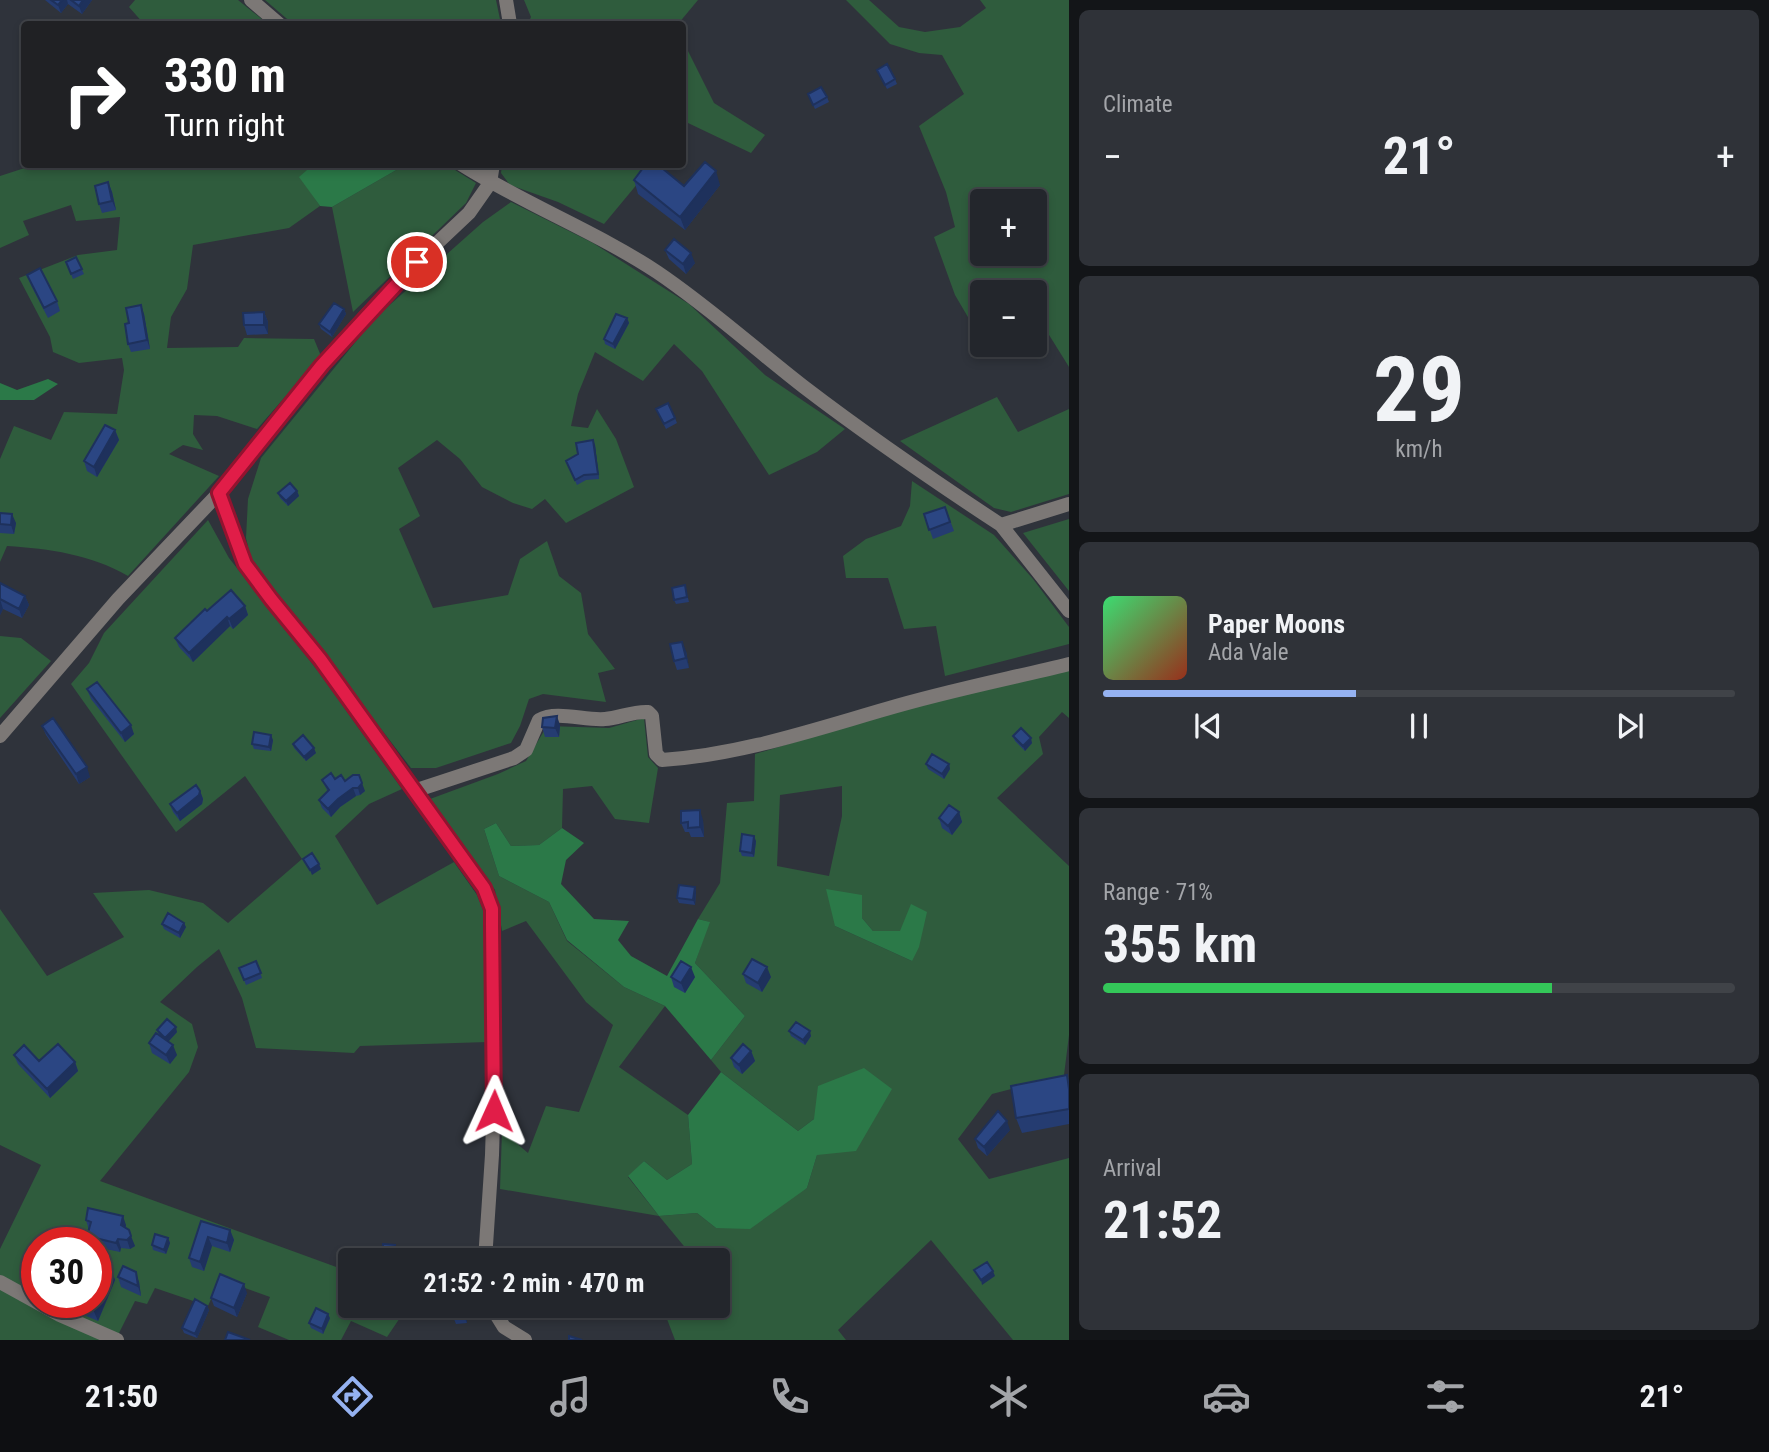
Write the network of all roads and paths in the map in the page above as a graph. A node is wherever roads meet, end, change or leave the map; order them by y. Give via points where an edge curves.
1 (251, 0) edge
2 (506, 0) edge
3 (276, 21) edge
4 (510, 21) edge
5 (467, 168) edge
6 (492, 168) edge
7 (490, 183) junction
8 (219, 493) junction
9 (1069, 504) edge
10 (1001, 525) junction
11 (1069, 611) edge
12 (1069, 664) edge
13 (0, 736) edge
14 (414, 791) junction
15 (486, 1248) edge
16 (0, 1283) edge
17 (498, 1318) edge
18 (117, 1340) edge
19 (525, 1340) edge

1 - 3 street
2 - 4 street
5 - 7 street
6 - 7 street
7 - 8 street via 469,213 322,365
7 - 10 street via 554,213 655,271 856,425
8 - 13 street via 118,599
8 - 14 street via 245,564
9 - 10 street
10 - 11 street
12 - 14 street via 788,738 662,760 656,754 648,712 604,719 548,717 539,720 526,750 514,758
14 - 15 street via 480,881 492,909 494,1089
16 - 18 street
17 - 19 street

